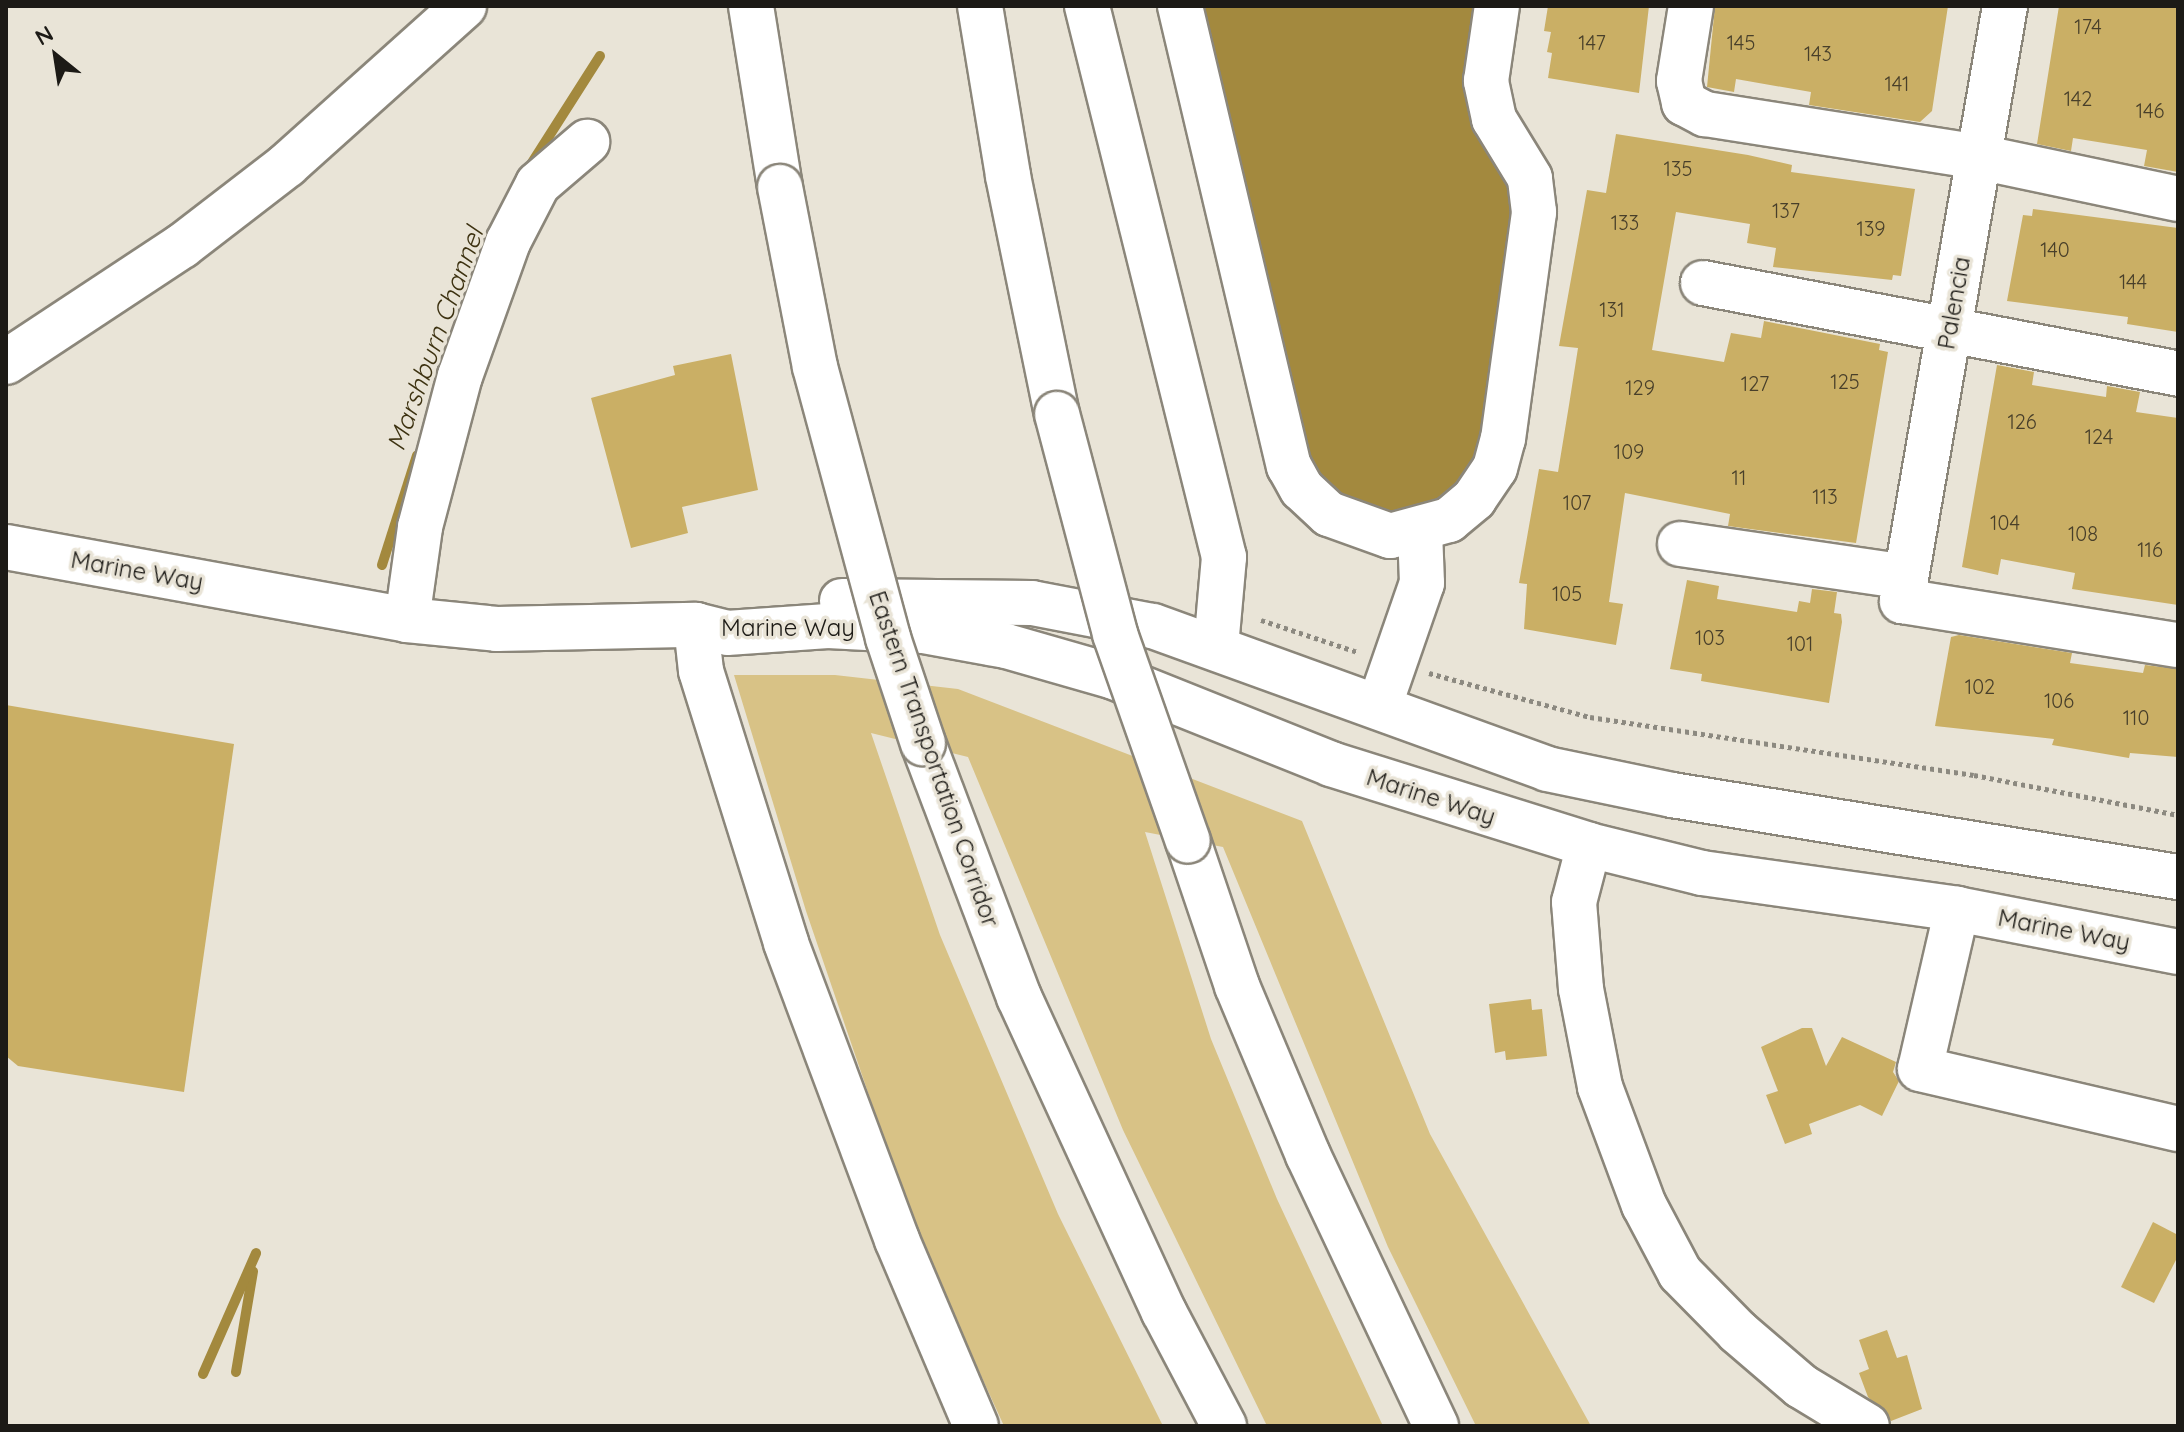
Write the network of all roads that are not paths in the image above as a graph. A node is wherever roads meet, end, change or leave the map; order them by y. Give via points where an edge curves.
1 (464, 6) edge
2 (751, 6) edge
3 (980, 6) edge
4 (1087, 6) edge
5 (1180, 6) edge
6 (1497, 6) edge
7 (1691, 6) edge
8 (2005, 6) edge
9 (587, 142) dead end
10 (1979, 157) junction
11 (2178, 199) edge
12 (1703, 283) dead end
13 (1949, 332) junction
14 (6, 362) edge
15 (2178, 374) edge
16 (1420, 532) junction
17 (1680, 544) dead end
18 (6, 547) edge
19 (1904, 589) junction
20 (407, 620) junction
21 (696, 625) junction
22 (1218, 627) junction
23 (2178, 645) edge
24 (1379, 707) junction
25 (1589, 845) junction
26 (2178, 877) edge
27 (1957, 909) junction
28 (2178, 952) edge
29 (2178, 1129) edge
30 (976, 1426) edge
31 (1224, 1426) edge
32 (1436, 1426) edge
33 (1867, 1426) edge

1 - 14 main road via 287,165 182,246
2 - 31 main road, Eastern Transportation Corridor, bridge via 815,367 888,638 1019,997 1164,1312
3 - 32 main road, bridge via 1008,176 1057,414 1115,634 1237,986 1308,1155
4 - 22 main road via 1224,557
5 - 16 main road via 1289,466 1302,489 1329,514 1390,536
6 - 16 main road via 1486,81 1494,119 1530,178 1534,212 1505,424 1495,468 1474,499 1449,520
7 - 10 main road via 1679,81 1684,103 1705,114
8 - 10 main road, Palencia
9 - 20 main road via 538,184 508,242 460,376 420,527
10 - 11 main road
10 - 13 main road, Palencia
12 - 13 main road via 1824,302
13 - 15 main road
13 - 19 main road, Palencia
16 - 24 main road via 1422,583
17 - 19 main road
18 - 20 main road, Marine Way
19 - 23 main road
20 - 21 main road, Marine Way via 512,629
21 - 22 main road, Marine Way via 727,609 921,598 1032,603 1153,626
21 - 25 main road, Marine Way via 727,633 828,626 924,631 1006,646 1114,677 1331,764
21 - 30 main road via 701,671 786,943 897,1240
22 - 24 main road, Marine Way
24 - 26 main road, Marine Way via 1547,769 1672,795
25 - 27 main road, Marine Way via 1702,873
25 - 33 main road via 1574,902 1581,989 1600,1087 1644,1205 1680,1273 1738,1332 1801,1386
27 - 28 main road, Marine Way
27 - 29 main road via 1920,1069

